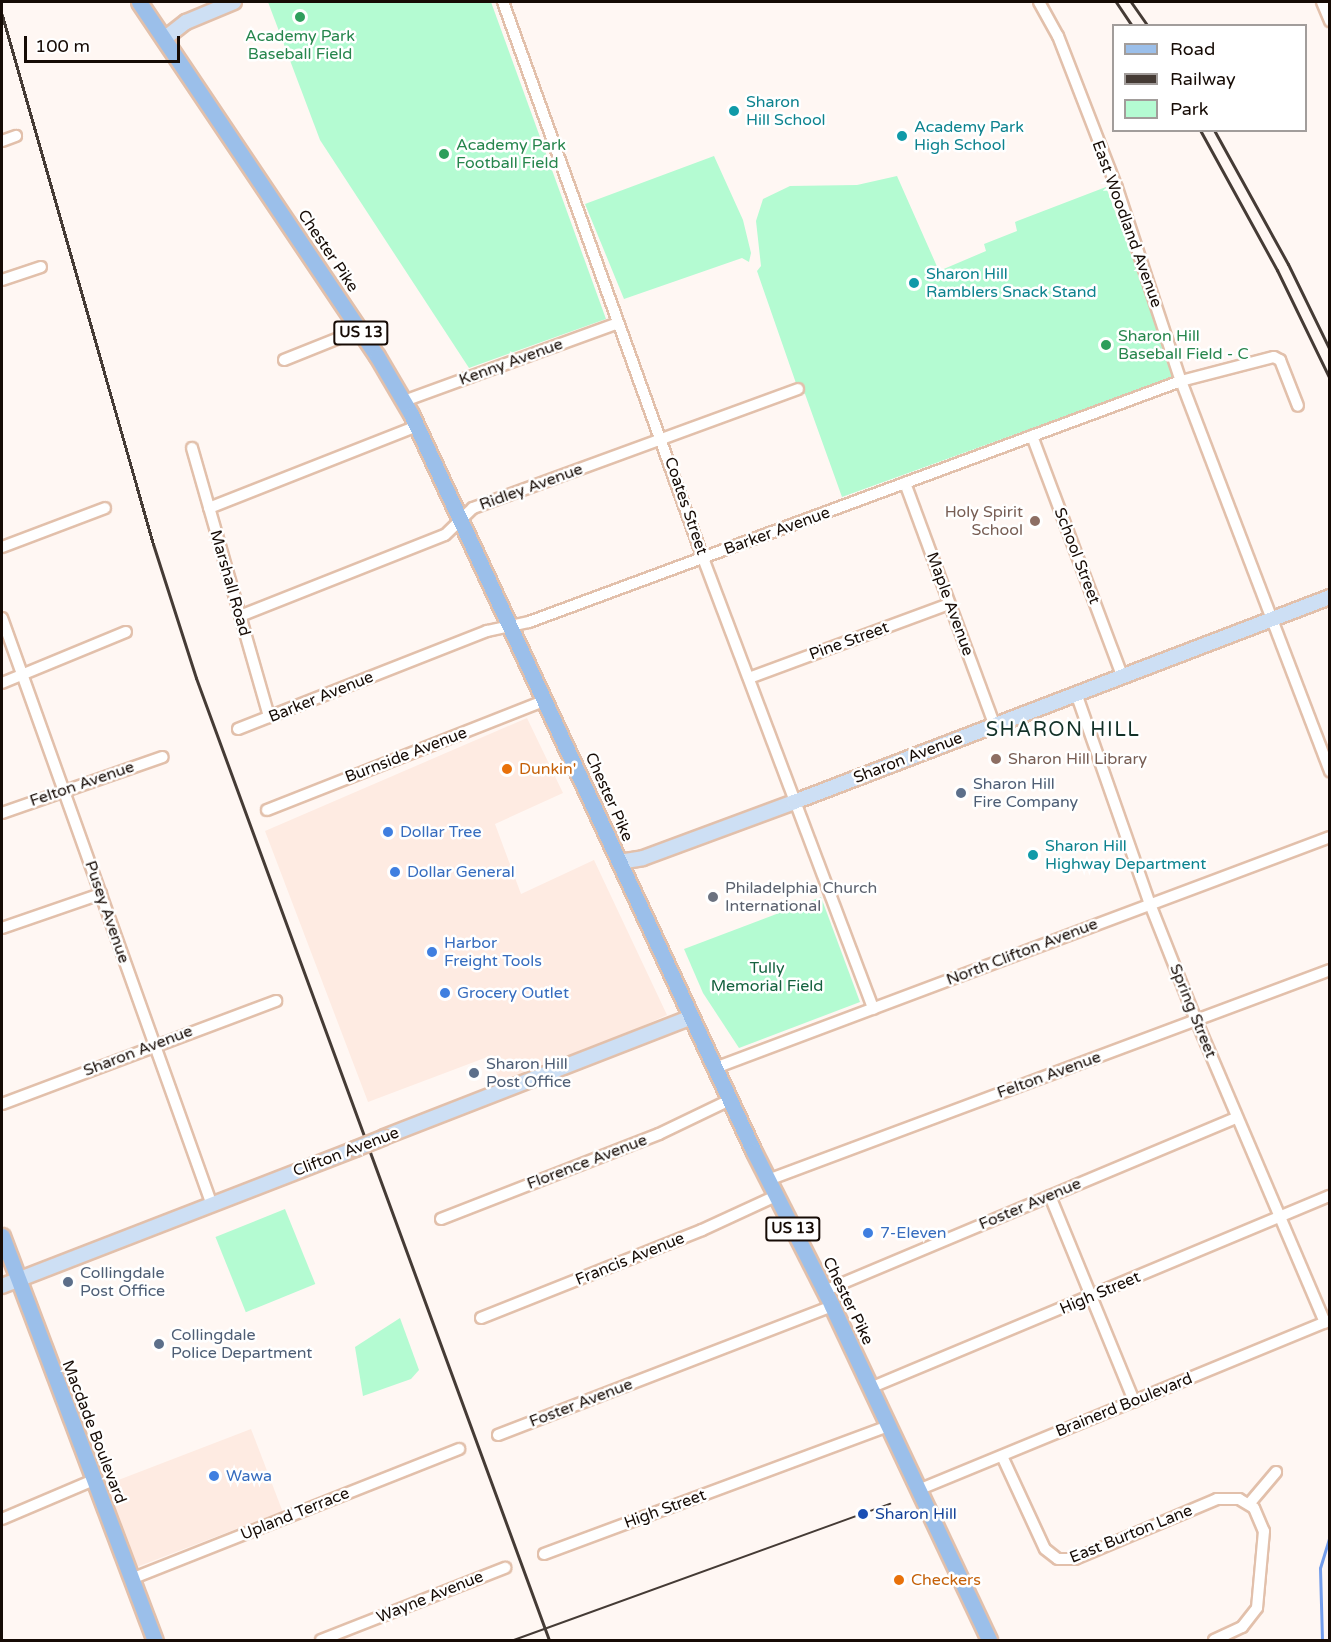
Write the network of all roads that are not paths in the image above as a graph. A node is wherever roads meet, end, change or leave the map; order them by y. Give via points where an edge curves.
1 (139, 2) edge
2 (234, 2) edge
3 (503, 2) edge
4 (1039, 2) edge
5 (1322, 2) edge
6 (1329, 21) edge
7 (164, 39) junction
8 (16, 136) dead end
9 (2, 141) edge
10 (41, 267) dead end
11 (2, 280) edge
12 (618, 323) junction
13 (359, 330) junction
14 (284, 360) dead end
15 (1181, 381) junction
16 (798, 389) dead end
17 (404, 401) junction
18 (1298, 406) dead end
19 (417, 426) junction
20 (1032, 436) junction
21 (663, 438) junction
22 (192, 448) dead end
23 (906, 483) junction
24 (105, 508) dead end
25 (209, 508) junction
26 (461, 519) junction
27 (2, 547) edge
28 (703, 558) junction
29 (1329, 597) edge
30 (949, 604) junction
31 (240, 616) junction
32 (2, 618) edge
33 (1270, 619) junction
34 (512, 626) junction
35 (126, 632) dead end
36 (22, 676) junction
37 (1122, 676) junction
38 (749, 678) junction
39 (2, 683) edge
40 (1076, 693) junction
41 (546, 700) junction
42 (269, 717) junction
43 (994, 724) junction
44 (238, 729) dead end
45 (163, 757) dead end
46 (1329, 772) edge
47 (63, 789) junction
48 (794, 802) junction
49 (267, 810) dead end
50 (2, 813) edge
51 (1329, 837) edge
52 (619, 862) junction
53 (101, 894) junction
54 (1150, 904) junction
55 (2, 928) edge
56 (1329, 970) edge
57 (276, 1001) dead end
58 (873, 1009) junction
59 (691, 1017) junction
60 (1196, 1020) junction
61 (153, 1045) junction
62 (715, 1068) junction
63 (730, 1100) junction
64 (2, 1104) edge
65 (1236, 1118) junction
66 (768, 1180) junction
67 (776, 1196) junction
68 (1050, 1196) junction
69 (1329, 1196) edge
70 (212, 1205) junction
71 (1281, 1217) junction
72 (441, 1219) dead end
73 (2, 1236) edge
74 (17, 1279) junction
75 (2, 1286) edge
76 (824, 1291) junction
77 (1090, 1296) junction
78 (832, 1306) junction
79 (481, 1318) dead end
80 (1327, 1322) edge
81 (870, 1388) junction
82 (1134, 1401) junction
83 (888, 1426) junction
84 (498, 1434) dead end
85 (459, 1449) dead end
86 (1002, 1456) junction
87 (1276, 1472) dead end
88 (94, 1480) junction
89 (918, 1490) junction
90 (1249, 1504) junction
91 (2, 1519) edge
92 (544, 1554) dead end
93 (505, 1568) dead end
94 (131, 1579) junction
95 (155, 1641) edge
96 (321, 1641) edge
97 (988, 1641) edge
98 (1214, 1641) edge

1 - 7 main road, Chester Pike / US 13
2 - 7 street via 186,22
3 - 12 street, Coates Street
4 - 15 street, East Woodland Avenue via 1058,36 1117,188
5 - 6 street
7 - 13 main road, Chester Pike / US 13
8 - 9 street
10 - 11 street
12 - 17 street, Kenny Avenue
12 - 21 street, Coates Street
13 - 14 street
13 - 17 main road, Chester Pike / US 13
15 - 18 street, Barker Avenue via 1275,357 1280,360
15 - 20 street, Barker Avenue
15 - 33 street, East Woodland Avenue
16 - 21 street, Ridley Avenue
17 - 19 main road, Chester Pike / US 13
19 - 25 street
19 - 26 main road, Chester Pike / US 13
20 - 23 street, Barker Avenue
20 - 37 street, School Street
21 - 26 street, Ridley Avenue via 473,508
21 - 28 street, Coates Street
22 - 25 street, Marshall Road
23 - 28 street, Barker Avenue
23 - 30 street, Maple Avenue
24 - 27 street
25 - 31 street, Marshall Road
26 - 31 street, Ridley Avenue via 445,535
26 - 34 main road, Chester Pike / US 13
28 - 34 street, Barker Avenue
28 - 38 street, Coates Street
29 - 33 street, Sharon Avenue
30 - 38 street, Pine Street
30 - 43 street, Maple Avenue
31 - 42 street, Marshall Road
32 - 36 street, Pusey Avenue
33 - 37 street, Sharon Avenue
33 - 46 street, East Woodland Avenue
34 - 41 main road, Chester Pike / US 13
34 - 42 street, Barker Avenue via 487,631
35 - 36 street
36 - 39 street
36 - 47 street, Pusey Avenue
37 - 40 street, Sharon Avenue
38 - 48 street, Coates Street
40 - 43 street, Sharon Avenue
40 - 54 street, Spring Street
41 - 49 street, Burnside Avenue
41 - 52 main road, Chester Pike / US 13
42 - 44 street, Barker Avenue
43 - 48 street, Sharon Avenue
45 - 47 street, Felton Avenue
47 - 50 street, Felton Avenue
47 - 53 street, Pusey Avenue
48 - 52 street, Sharon Avenue via 643,858
48 - 58 street, Coates Street
51 - 54 street, North Clifton Avenue
52 - 59 main road, Chester Pike / US 13
53 - 55 street
53 - 61 street, Pusey Avenue
54 - 58 street, North Clifton Avenue
54 - 60 street, Spring Street
56 - 60 street, Felton Avenue
57 - 61 street, Sharon Avenue
58 - 62 street, North Clifton Avenue
59 - 62 main road, Chester Pike / US 13
59 - 70 street, Clifton Avenue, bridge
60 - 65 street, Spring Street
60 - 66 street, Felton Avenue
61 - 64 street, Sharon Avenue
61 - 70 street, Pusey Avenue
62 - 63 main road, Chester Pike / US 13
63 - 66 main road, Chester Pike / US 13
63 - 72 street, Florence Avenue via 659,1134
65 - 68 street, Foster Avenue
65 - 71 street, Spring Street
66 - 67 main road, Chester Pike / US 13
67 - 76 main road, Chester Pike / US 13
67 - 79 street, Francis Avenue via 702,1230
68 - 76 street, Foster Avenue
68 - 77 street
69 - 71 street, High Street
70 - 74 street, Clifton Avenue
71 - 77 street, High Street
71 - 80 street, Spring Street
73 - 74 main road, Macdade Boulevard
74 - 75 street, Clifton Avenue
74 - 88 main road, Macdade Boulevard
76 - 78 main road, Chester Pike / US 13
77 - 81 street, High Street
77 - 82 street
78 - 81 main road, Chester Pike / US 13
78 - 84 street, Foster Avenue
80 - 82 street, Brainerd Boulevard
81 - 83 main road, Chester Pike / US 13
82 - 86 street, Brainerd Boulevard
83 - 89 main road, Chester Pike / US 13
83 - 92 street, High Street
85 - 94 street, Upland Terrace
86 - 89 street, Brainerd Boulevard
86 - 90 street, East Burton Lane via 1044,1549 1058,1559 1075,1559 1217,1499 1234,1498
87 - 90 street
88 - 91 street
88 - 94 main road, Macdade Boulevard
89 - 97 main road, Chester Pike / US 13
90 - 98 street via 1260,1516 1264,1531 1259,1602 1247,1624
93 - 96 street, Wayne Avenue
94 - 95 main road, Macdade Boulevard

